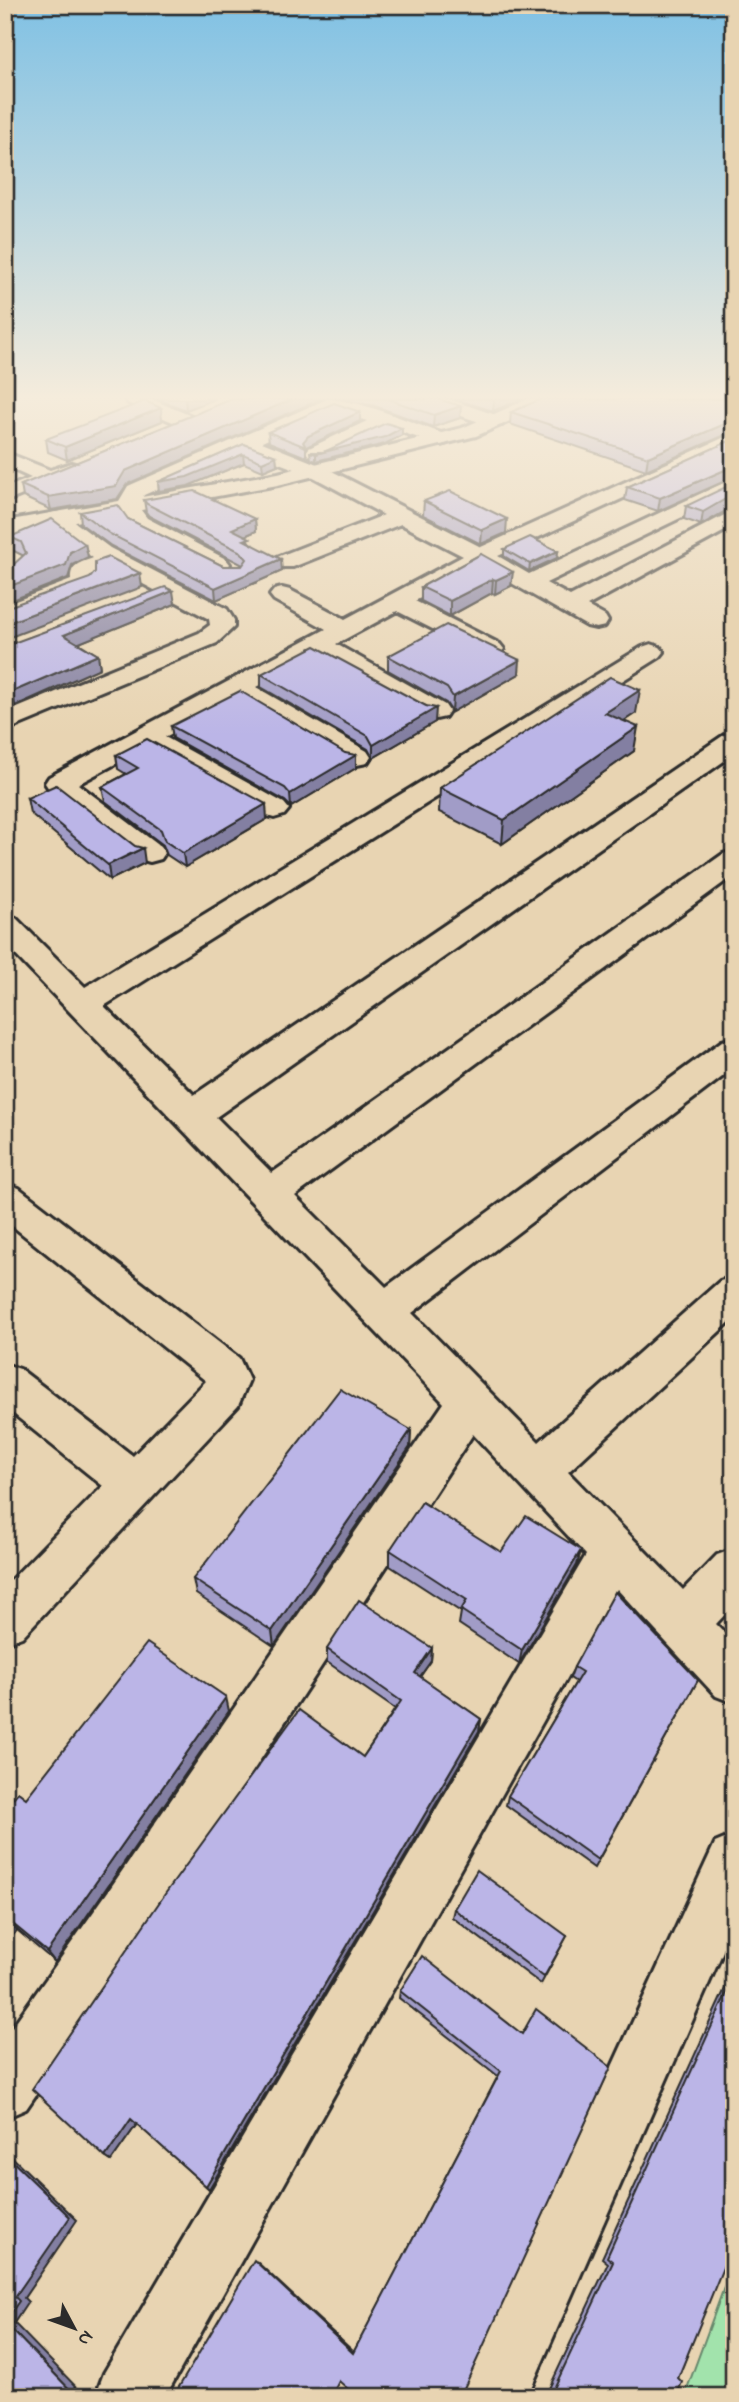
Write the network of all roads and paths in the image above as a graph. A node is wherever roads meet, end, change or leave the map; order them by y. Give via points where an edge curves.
1 (99, 511) edge
2 (131, 511) edge
3 (393, 511) edge
4 (577, 511) edge
5 (678, 511) edge
6 (401, 516) junction
7 (734, 517) edge
8 (56, 519) junction
9 (31, 524) junction
10 (5, 528) edge
11 (5, 538) edge
12 (480, 556) junction
13 (112, 558) junction
14 (285, 562) dead end
15 (233, 571) edge
16 (526, 584) junction
17 (167, 588) junction
18 (282, 594) dead end
19 (133, 601) edge
20 (397, 601) junction
21 (568, 607) junction
22 (5, 614) edge
23 (596, 621) dead end
24 (345, 629) junction
25 (317, 643) junction
26 (651, 652) dead end
27 (507, 657) edge
28 (237, 687) junction
29 (436, 711) edge
30 (5, 723) edge
31 (144, 736) junction
32 (734, 741) edge
33 (356, 757) edge
34 (274, 809) dead end
35 (150, 853) dead end
36 (734, 860) edge
37 (5, 925) edge
38 (84, 1003) junction
39 (734, 1050) edge
40 (192, 1115) junction
41 (268, 1195) junction
42 (5, 1198) edge
43 (734, 1293) edge
44 (384, 1311) junction
45 (5, 1382) edge
46 (469, 1404) junction
47 (536, 1473) junction
48 (133, 1483) junction
49 (613, 1552) junction
50 (734, 1571) edge
51 (5, 1620) edge
52 (682, 1625) junction
53 (734, 1678) edge
54 (734, 1862) edge
55 (5, 2088) edge
56 (128, 2397) edge
57 (493, 2397) edge

1 - 8 street
2 - 15 street via 139,523
3 - 6 street
4 - 12 street
5 - 16 street
6 - 12 street
6 - 14 street
7 - 21 street
8 - 9 street
8 - 13 street
9 - 10 street
9 - 11 street
12 - 16 street
12 - 20 street
13 - 17 street
13 - 22 street via 82,571 83,584
16 - 21 street
17 - 19 street
17 - 30 street via 218,614 222,627 208,638
18 - 24 street
20 - 24 street
20 - 27 street
21 - 23 street
24 - 25 street
25 - 28 street
25 - 29 street
26 - 38 street
28 - 31 street
28 - 33 street
31 - 34 street
31 - 35 street via 59,783
32 - 40 street
36 - 41 street
37 - 38 street
38 - 40 street
39 - 44 street
40 - 41 street
41 - 44 street
42 - 48 street via 224,1371 228,1380 223,1393
43 - 47 street
44 - 46 street
45 - 48 street
46 - 47 street
46 - 55 street
47 - 49 street
48 - 51 street
49 - 52 street
49 - 56 street
50 - 52 street
52 - 53 street
54 - 57 street

